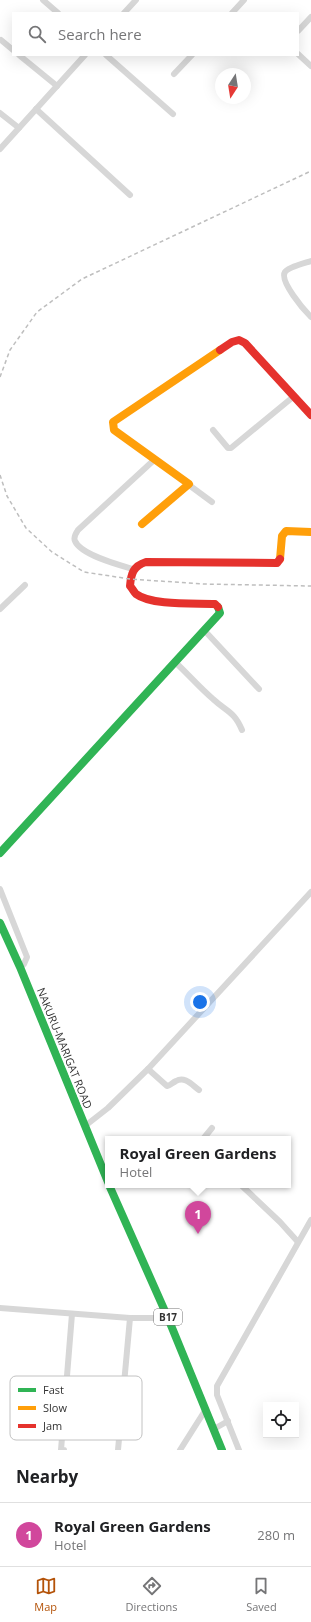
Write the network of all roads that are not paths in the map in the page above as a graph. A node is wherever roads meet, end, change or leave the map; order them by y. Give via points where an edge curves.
1 (43, 0) edge
2 (136, 0) edge
3 (244, 0) edge
4 (57, 12) edge
5 (125, 12) edge
6 (233, 12) edge
7 (311, 17) edge
8 (299, 30) edge
9 (1, 40) edge
10 (12, 49) edge
11 (299, 55) edge
12 (20, 56) edge
13 (84, 56) edge
14 (107, 56) edge
15 (191, 56) edge
16 (311, 66) edge
17 (174, 74) dead end
18 (57, 86) junction
19 (36, 108) junction
20 (0, 112) edge
21 (173, 114) dead end
22 (18, 128) junction
23 (0, 149) edge
24 (130, 195) dead end
25 (311, 261) edge
26 (311, 317) edge
27 (293, 397) junction
28 (311, 415) edge
29 (213, 430) dead end
30 (154, 460) junction
31 (189, 485) junction
32 (212, 502) dead end
33 (142, 524) dead end
34 (311, 532) edge
35 (133, 569) junction
36 (25, 586) dead end
37 (0, 609) edge
38 (204, 630) junction
39 (175, 662) junction
40 (259, 689) dead end
41 (242, 730) dead end
42 (0, 853) edge
43 (0, 889) edge
44 (311, 892) edge
45 (0, 923) edge
46 (20, 966) junction
47 (148, 1069) junction
48 (199, 1090) dead end
49 (85, 1126) junction
50 (212, 1128) dead end
51 (205, 1136) edge
52 (105, 1174) edge
53 (111, 1188) edge
54 (244, 1188) edge
55 (311, 1220) edge
56 (298, 1242) junction
57 (0, 1308) edge
58 (72, 1314) junction
59 (130, 1318) junction
60 (168, 1318) junction
61 (67, 1376) edge
62 (125, 1376) edge
63 (206, 1409) junction
64 (228, 1421) junction
65 (214, 1429) junction
66 (62, 1440) edge
67 (119, 1440) edge
68 (61, 1450) edge
69 (118, 1450) edge
70 (180, 1450) edge
71 (222, 1450) edge
72 (239, 1450) edge

1 - 4 street
2 - 5 street
3 - 6 street
7 - 8 street
9 - 10 street
11 - 16 street
12 - 18 street
13 - 18 street
14 - 21 street
15 - 17 street
18 - 19 street
19 - 22 street
19 - 24 street
20 - 22 street
22 - 23 street
25 - 26 street via 288,269 283,277
27 - 28 street
27 - 29 street via 231,448 228,448
27 - 30 street via 245,343 236,340 113,422 114,430
30 - 31 street via 189,482
30 - 35 street via 78,530 74,537 82,550
31 - 32 street
31 - 33 street
34 - 35 street via 283,533 280,559 277,563 146,562
35 - 38 street via 130,583 139,596 154,601 215,604 220,613
36 - 37 street
38 - 39 street
38 - 40 street
39 - 41 street via 214,700 232,713
39 - 42 street
43 - 46 street via 27,957
44 - 47 street
45 - 46 street, NAKURU-MARIGAT ROAD / B17
46 - 49 street, NAKURU-MARIGAT ROAD / B17
47 - 48 street via 167,1086 183,1079
47 - 49 street via 108,1108
49 - 52 street, NAKURU-MARIGAT ROAD / B17
50 - 51 street
53 - 60 street, NAKURU-MARIGAT ROAD / B17
54 - 56 street
55 - 56 street
56 - 64 street via 217,1386 217,1395
57 - 58 street
58 - 59 street
58 - 61 street
59 - 60 street
59 - 62 street
60 - 63 street, NAKURU-MARIGAT ROAD / B17
63 - 65 street, NAKURU-MARIGAT ROAD / B17
63 - 70 street
64 - 65 street
64 - 72 street
65 - 71 street, NAKURU-MARIGAT ROAD / B17
66 - 68 street
67 - 69 street

